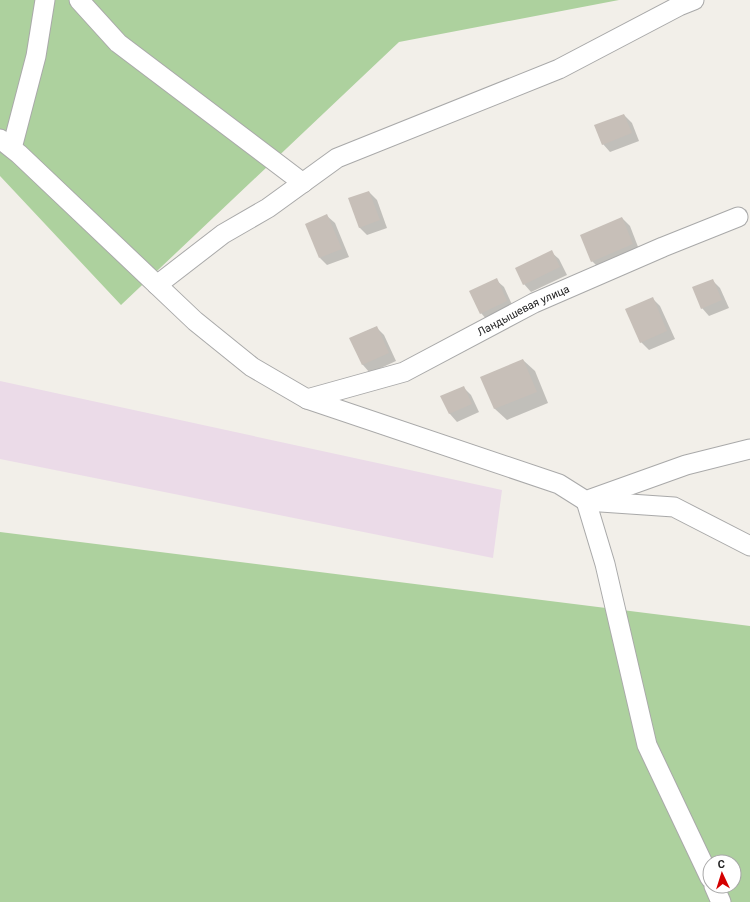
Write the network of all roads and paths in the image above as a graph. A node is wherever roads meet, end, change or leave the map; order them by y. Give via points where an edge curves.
1 (45, 0) edge
2 (79, 0) edge
3 (694, 0) edge
4 (6, 143) edge
5 (303, 182) junction
6 (738, 217) dead end
7 (157, 285) junction
8 (307, 399) junction
9 (750, 449) edge
10 (586, 501) junction
11 (750, 546) edge
12 (702, 861) edge

1 - 4 street via 36,56
2 - 5 street via 118,43
3 - 5 street via 559,69 337,158
4 - 7 street
5 - 7 street via 268,208 223,234
6 - 8 street, Ландышевая улица via 534,303 404,372
7 - 8 street via 195,321 252,367
8 - 10 street via 559,484
9 - 10 street via 686,465
10 - 11 street via 674,507
10 - 12 street via 605,564 647,744

